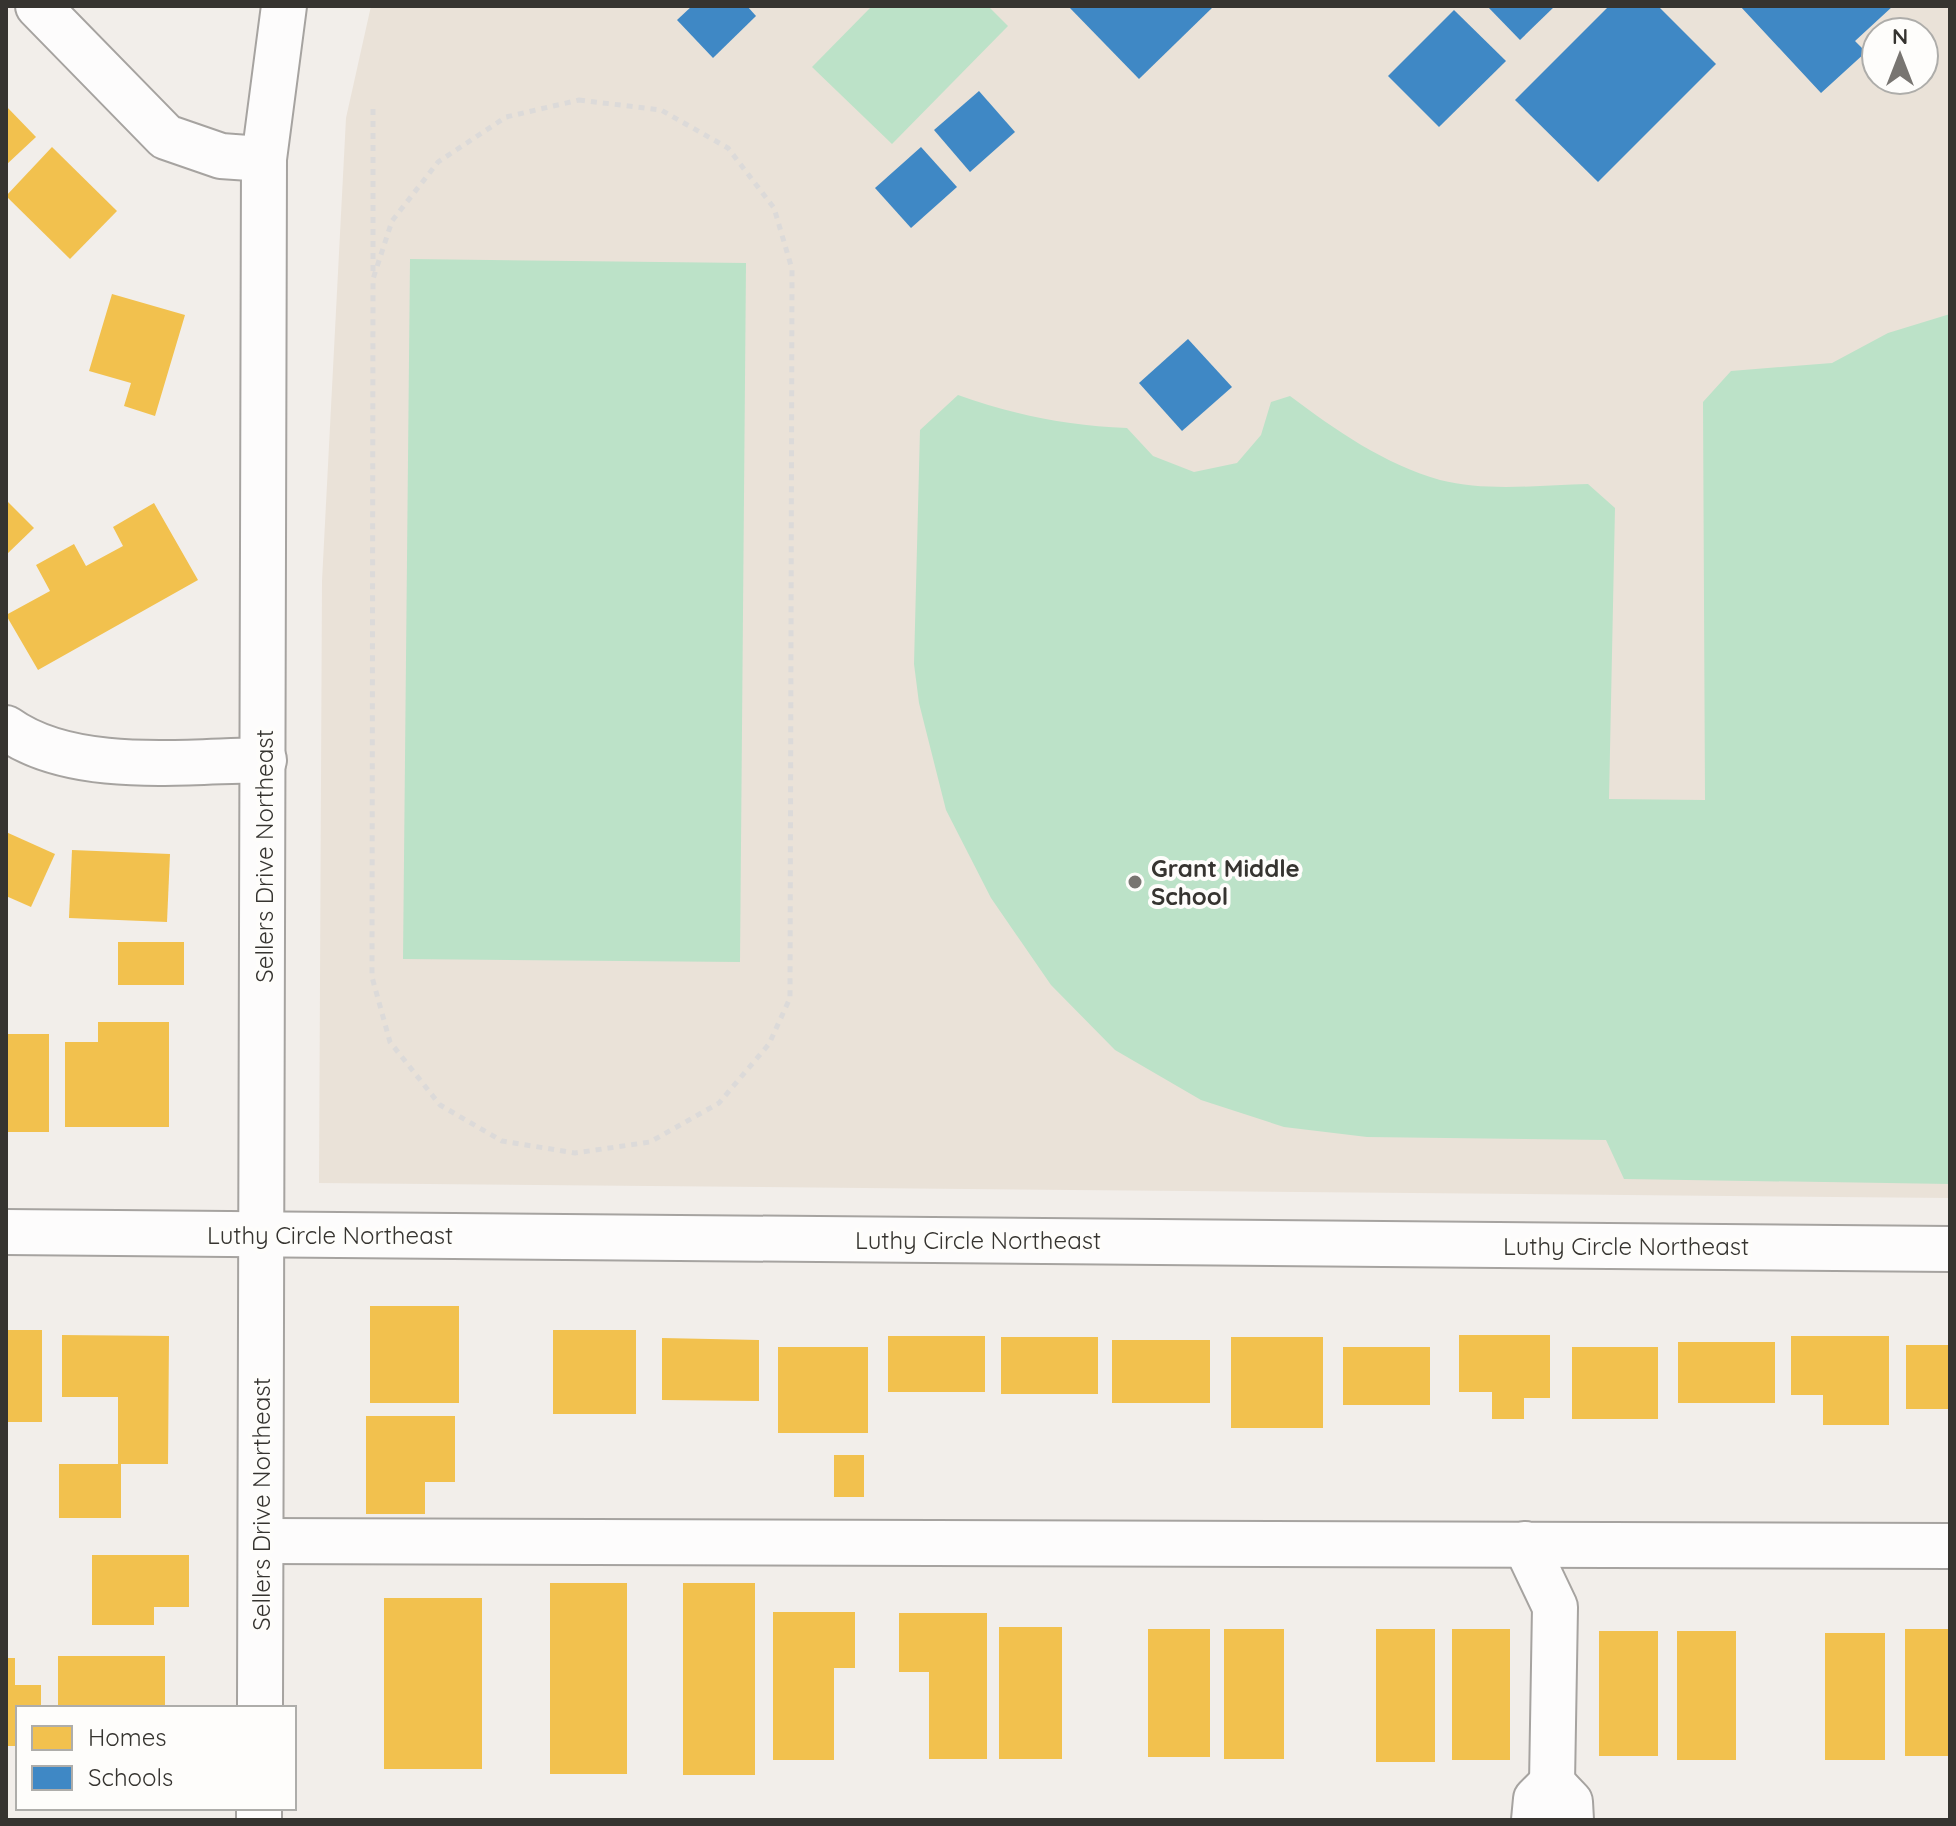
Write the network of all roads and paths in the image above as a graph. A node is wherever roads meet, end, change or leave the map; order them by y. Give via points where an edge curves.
1 (38, 6) edge
2 (284, 6) edge
3 (373, 109) dead end
4 (264, 159) junction
5 (373, 279) junction
6 (6, 728) edge
7 (264, 760) junction
8 (6, 1232) edge
9 (262, 1234) junction
10 (1950, 1249) edge
11 (261, 1541) junction
12 (1525, 1544) junction
13 (1950, 1546) edge
14 (260, 1706) edge
15 (1552, 1808) edge

1 - 4 street via 166,137 221,156
2 - 4 street, Sellers Drive Northeast
3 - 5 path
4 - 7 street, Sellers Drive Northeast
5 - 5 path via 372,977 390,1042 440,1105 502,1141 575,1153 650,1142 719,1103 769,1044 790,998 792,269 774,208 728,148 661,110 579,100 506,117 438,162 392,221
6 - 7 street via 28,744 107,761
7 - 9 street, Sellers Drive Northeast
8 - 9 street, Luthy Circle Northeast
9 - 10 street, Luthy Circle Northeast
9 - 11 street, Sellers Drive Northeast
11 - 12 street
11 - 14 street, Sellers Drive Northeast
12 - 13 street
12 - 15 street via 1555,1607

